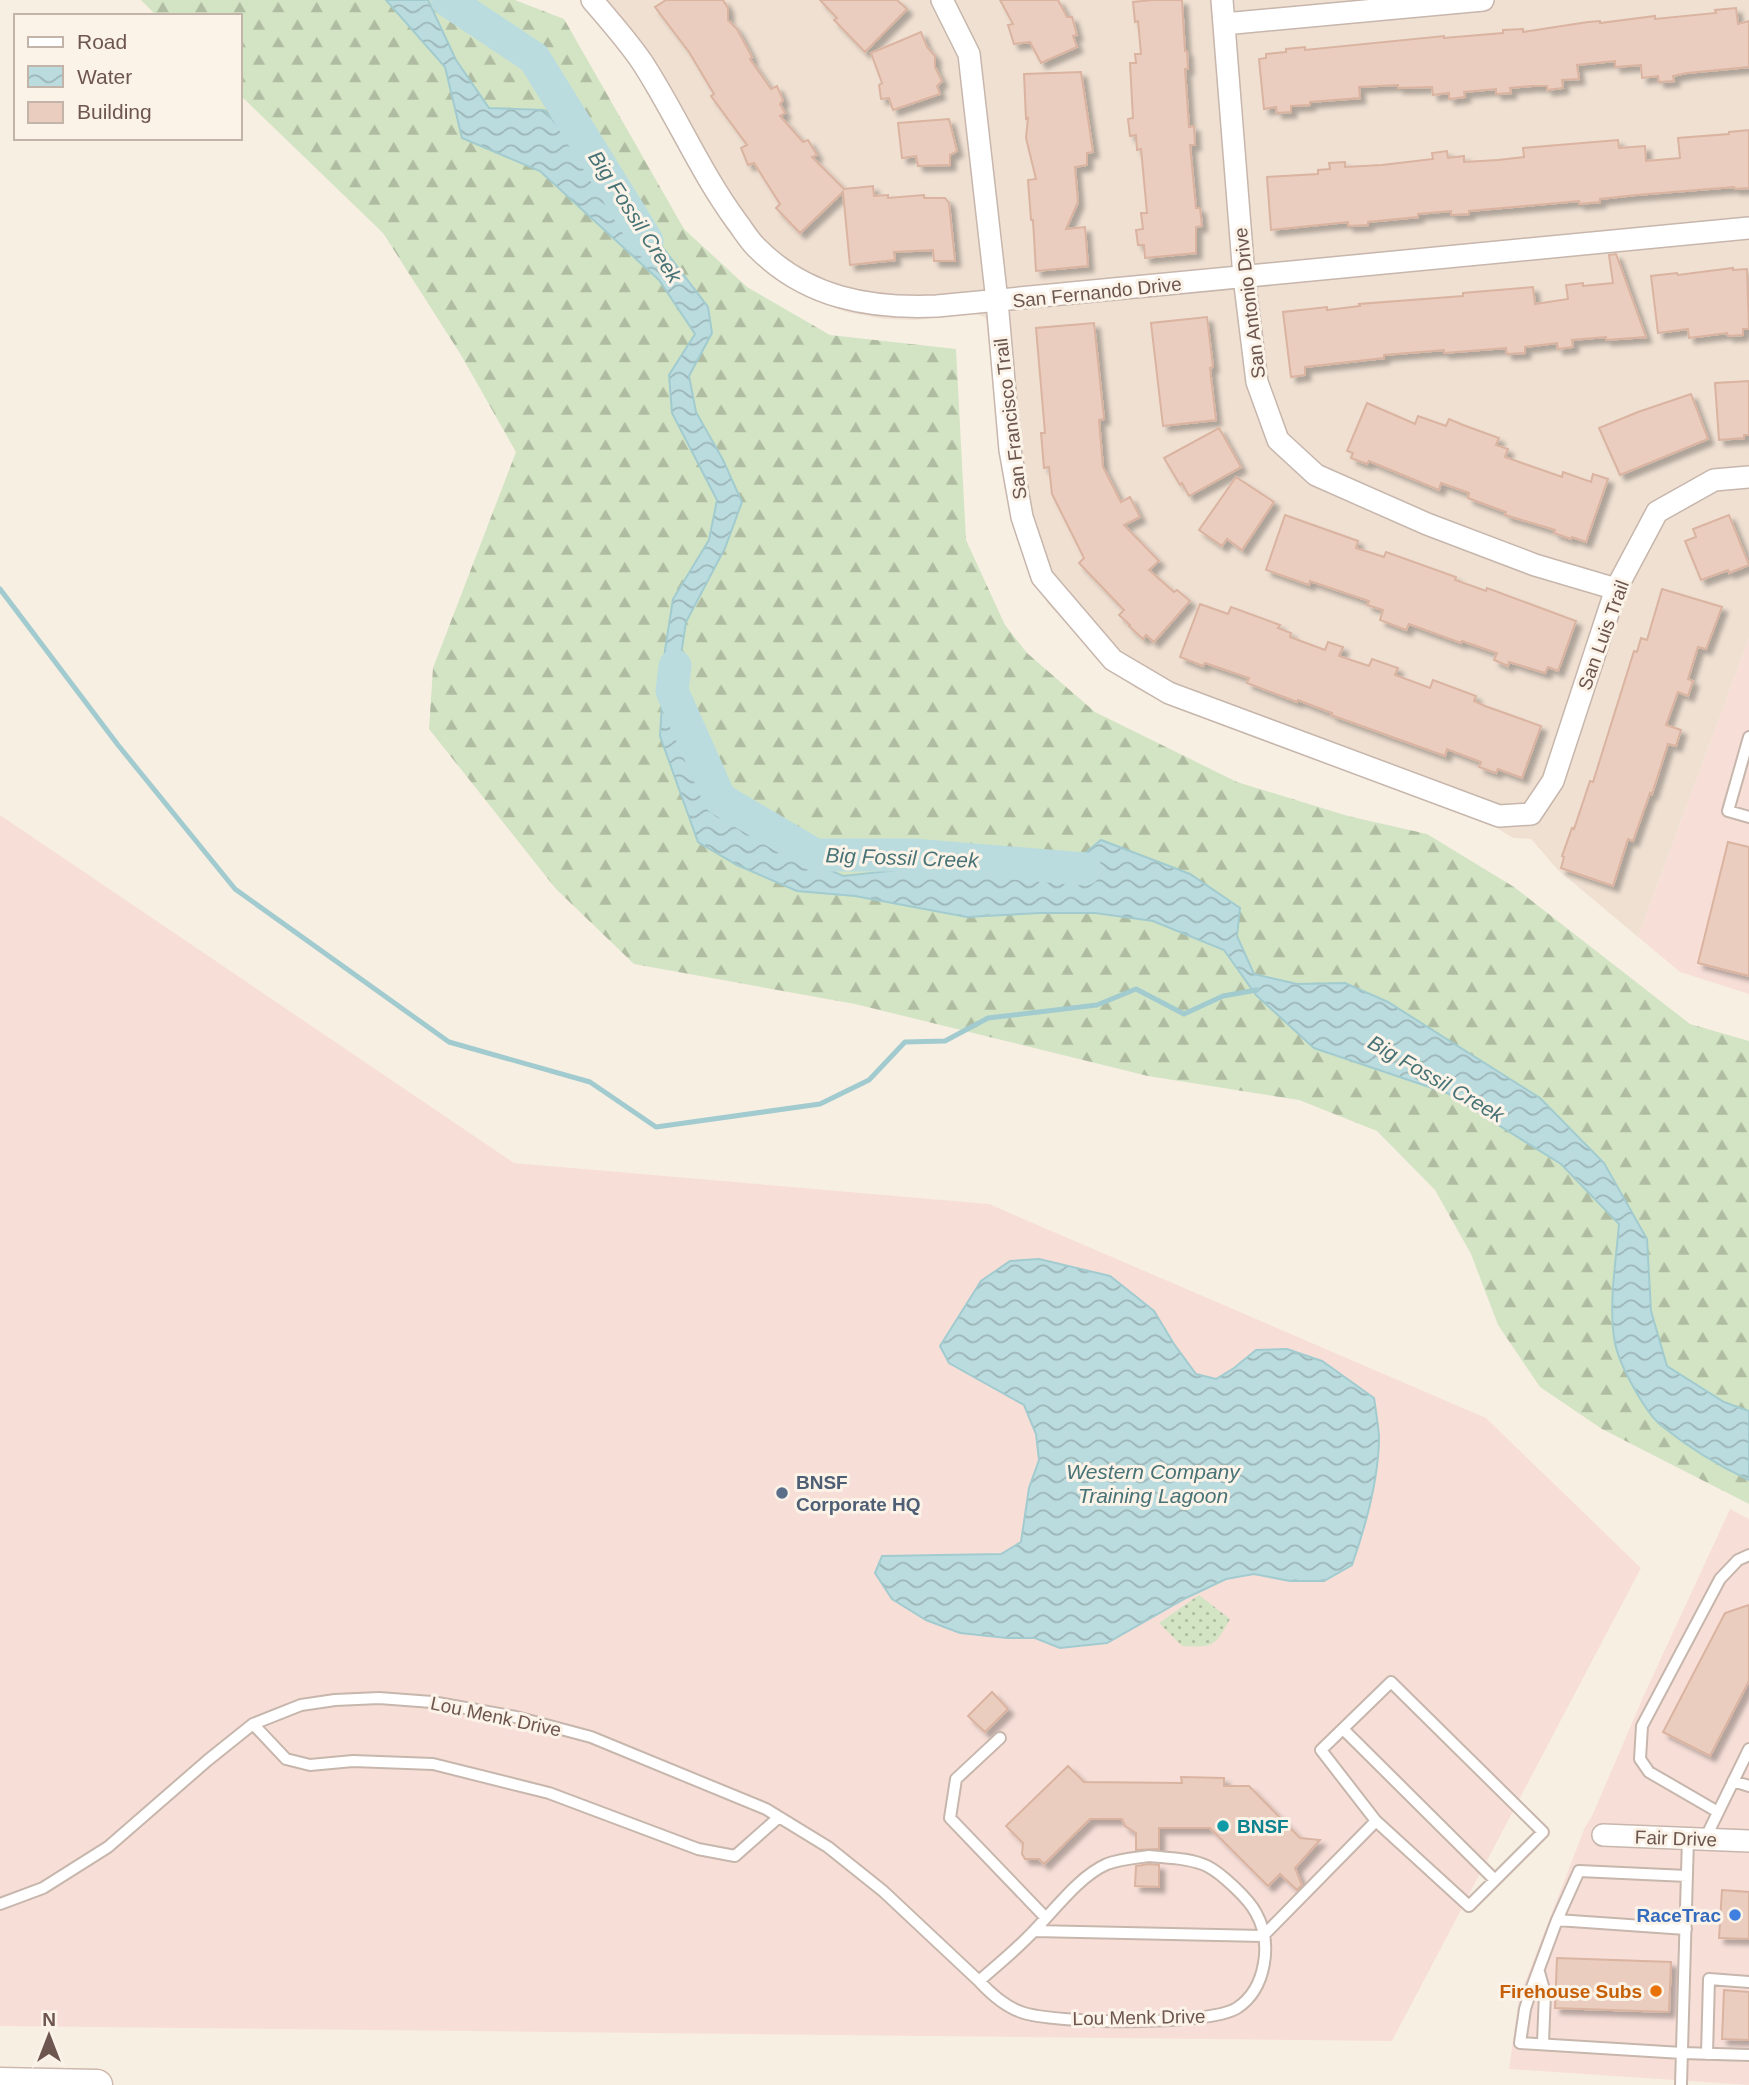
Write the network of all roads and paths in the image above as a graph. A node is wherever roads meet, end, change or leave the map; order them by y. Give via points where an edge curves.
1 (592, 0) edge
2 (942, 0) edge
3 (1222, 0) edge
4 (1483, 0) edge
5 (1224, 24) junction
6 (1749, 228) edge
7 (1244, 277) junction
8 (998, 301) junction
9 (1749, 477) edge
10 (1616, 589) junction
11 (1749, 737) edge
12 (1531, 814) joint
13 (1749, 817) edge
14 (1749, 1555) edge
15 (253, 1724) junction
16 (1343, 1729) junction
17 (1000, 1738) dead end
18 (1749, 1749) edge
19 (1733, 1780) junction
20 (1749, 1786) edge
21 (1718, 1812) junction
22 (779, 1817) junction
23 (1376, 1821) junction
24 (1603, 1835) dead end
25 (1697, 1839) junction
26 (1749, 1841) edge
27 (1687, 1876) junction
28 (1495, 1880) junction
29 (0, 1904) edge
30 (1046, 1918) junction
31 (1557, 1920) junction
32 (1686, 1929) junction
33 (1034, 1931) junction
34 (1264, 1936) junction
35 (1539, 1972) junction
36 (979, 1981) junction
37 (1749, 1982) edge
38 (1543, 2043) junction
39 (1682, 2053) junction
40 (1707, 2054) junction
41 (1749, 2055) edge
42 (0, 2083) edge
43 (97, 2085) edge
44 (1681, 2085) edge

1 - 8 street, San Fernando Drive via 641,61 720,198 756,247 793,276 854,302 874,305 901,308
2 - 8 street, San Francisco Trail via 969,54
3 - 5 street, San Antonio Drive
4 - 5 street
5 - 7 street, San Antonio Drive
6 - 7 street, San Fernando Drive
7 - 8 street, San Fernando Drive
7 - 10 street, San Antonio Drive via 1257,382 1278,440 1316,475 1427,524 1535,565
8 - 12 street, San Francisco Trail via 1010,450 1022,517 1042,578 1113,660 1169,693 1499,816
9 - 10 street, San Luis Trail via 1714,480 1657,512
10 - 12 street, San Luis Trail via 1553,781
11 - 13 lane via 1728,811
14 - 21 lane via 1720,1579 1642,1727 1640,1759 1649,1772
15 - 22 lane, Lou Menk Drive via 301,1705 335,1700 432,1702 591,1737
15 - 22 lane via 286,1759 310,1765 353,1760 433,1764 549,1793 698,1849 735,1856
15 - 29 lane, Lou Menk Drive via 108,1847 43,1888
16 - 23 lane via 1321,1750
16 - 28 lane
16 - 28 lane via 1391,1682 1543,1832
17 - 30 lane via 956,1779 950,1818
18 - 19 lane
19 - 20 lane
19 - 21 lane
21 - 25 lane
22 - 36 lane, Lou Menk Drive via 828,1847 883,1891
23 - 28 lane via 1468,1906
23 - 34 lane
24 - 25 street, Fair Drive
25 - 26 street, Fair Drive
25 - 27 lane
27 - 31 lane via 1579,1871
27 - 32 lane
30 - 33 lane, Lou Menk Drive
30 - 34 lane, Lou Menk Drive via 1105,1865 1149,1856 1206,1866 1226,1879 1255,1911
31 - 32 lane
31 - 35 lane
32 - 39 lane
33 - 34 lane
33 - 36 lane, Lou Menk Drive
34 - 36 lane, Lou Menk Drive via 1265,1959 1258,1986 1236,2009 1222,2015 1155,2020 1039,2017 995,1998
35 - 38 lane via 1545,1993
35 - 38 lane via 1525,2010 1520,2043
37 - 40 lane via 1709,1979
38 - 39 lane
39 - 40 lane
39 - 44 lane
40 - 41 lane
42 - 43 main road

